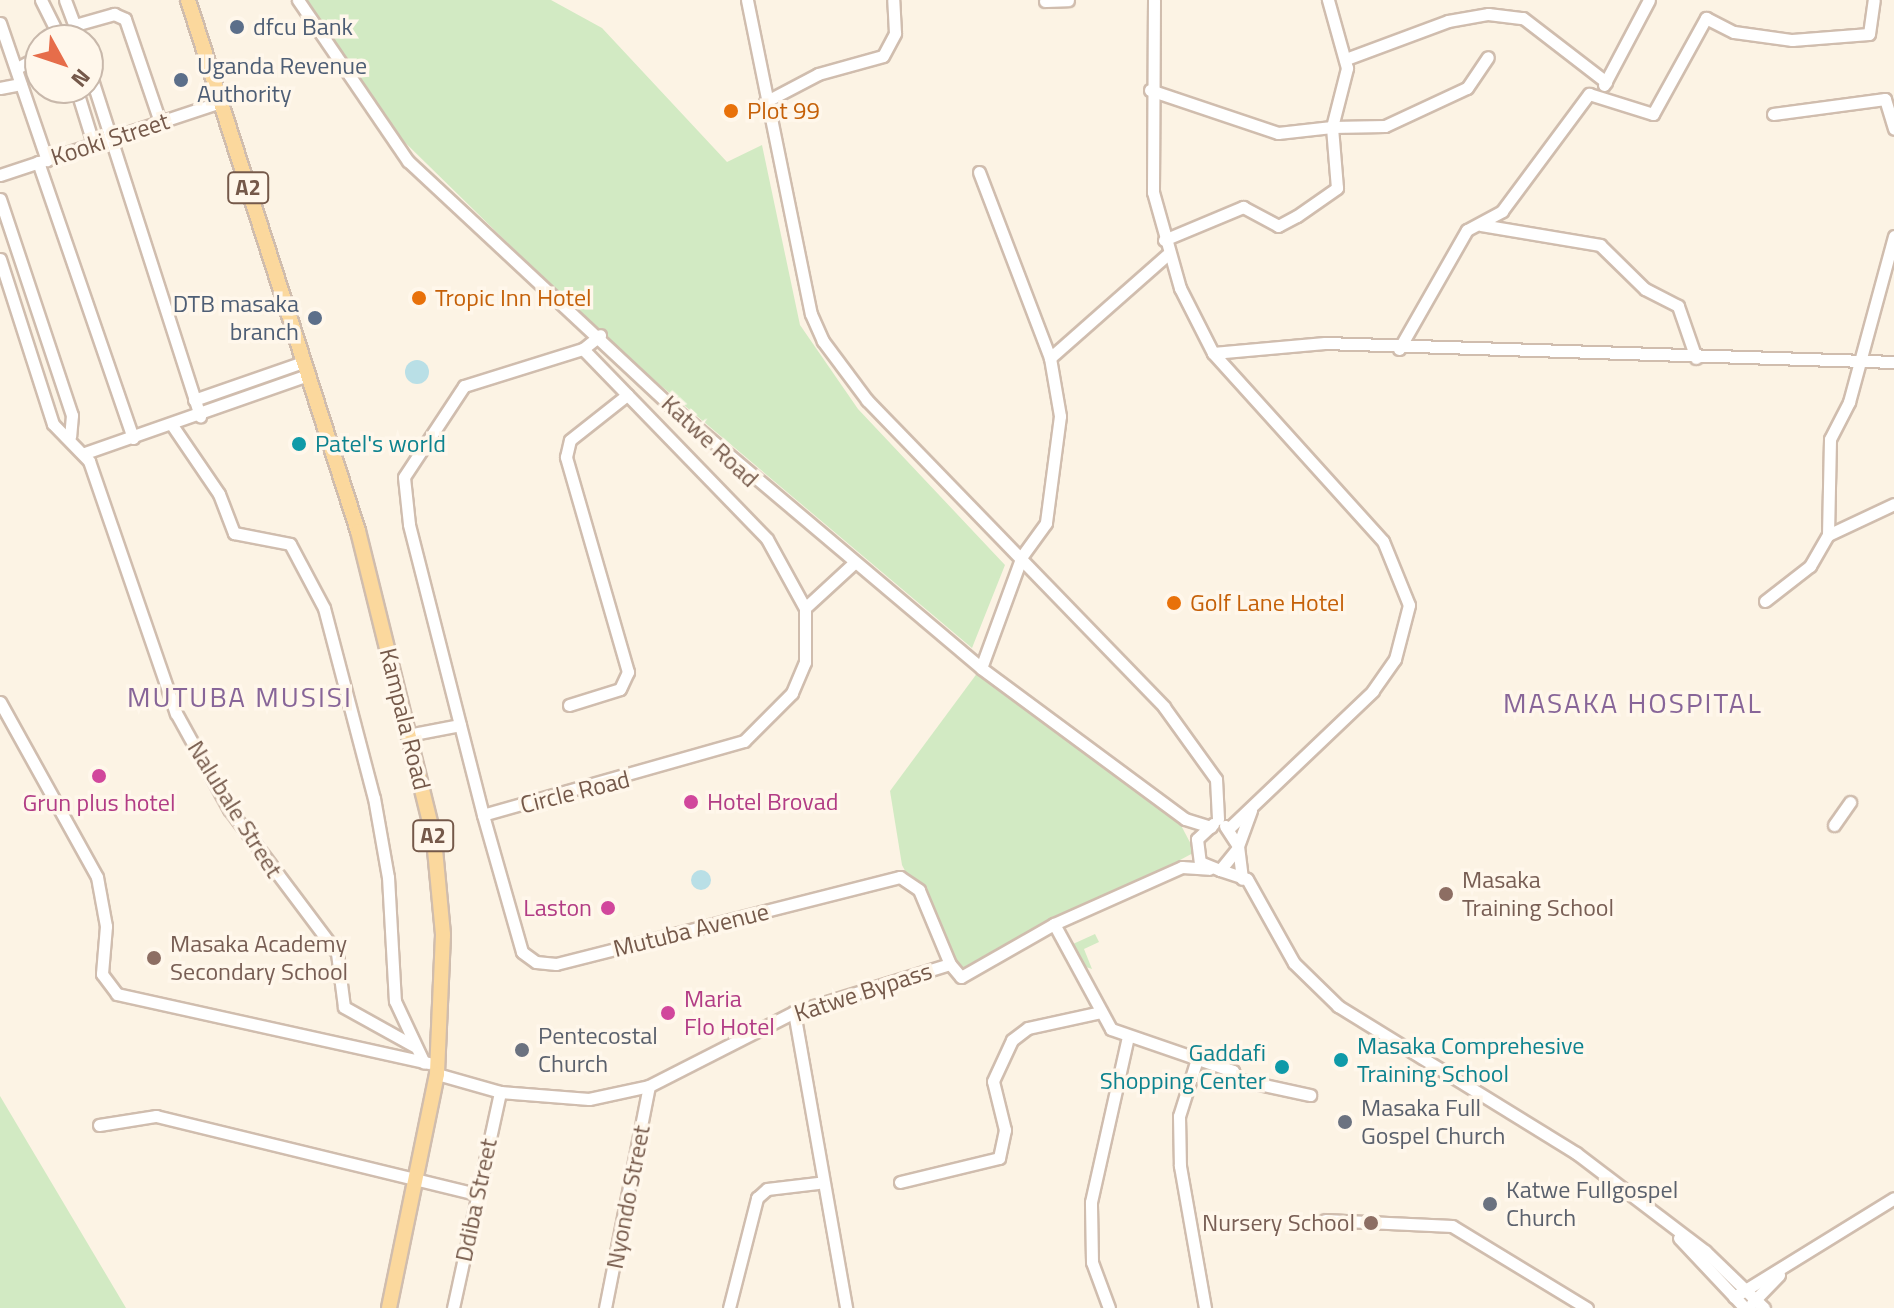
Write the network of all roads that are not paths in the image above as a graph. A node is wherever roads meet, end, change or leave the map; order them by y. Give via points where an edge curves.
1 (41, 0) edge
2 (82, 0) edge
3 (188, 0) edge
4 (298, 0) edge
5 (747, 0) edge
6 (893, 0) edge
7 (1068, 0) edge
8 (1154, 0) edge
9 (1328, 0) edge
10 (1649, 0) edge
11 (1874, 0) edge
12 (1045, 1) edge
13 (67, 3) edge
14 (49, 11) junction
15 (0, 23) edge
16 (54, 24) edge
17 (75, 24) edge
18 (79, 24) edge
19 (1488, 57) dead end
20 (1346, 59) junction
21 (24, 64) edge
22 (17, 68) junction
23 (21, 84) junction
24 (1602, 87) junction
25 (0, 88) edge
26 (1150, 90) junction
27 (221, 102) junction
28 (765, 102) junction
29 (81, 104) edge
30 (99, 104) edge
31 (1773, 114) dead end
32 (1334, 121) junction
33 (160, 122) junction
34 (1894, 129) edge
35 (109, 138) junction
36 (93, 143) junction
37 (42, 161) junction
38 (979, 172) dead end
39 (0, 175) edge
40 (0, 199) edge
41 (1477, 224) junction
42 (1894, 236) edge
43 (1164, 240) junction
44 (1167, 255) junction
45 (0, 259) edge
46 (600, 335) junction
47 (583, 349) junction
48 (1399, 349) junction
49 (1213, 353) junction
50 (1050, 358) junction
51 (1696, 358) junction
52 (1859, 362) junction
53 (1894, 362) edge
54 (306, 368) junction
55 (627, 395) junction
56 (194, 400) junction
57 (200, 416) junction
58 (172, 425) junction
59 (70, 436) junction
60 (133, 438) junction
61 (85, 453) junction
62 (1894, 504) edge
63 (1828, 535) junction
64 (1022, 556) junction
65 (854, 563) junction
66 (1765, 601) dead end
67 (805, 608) junction
68 (981, 668) junction
69 (0, 702) edge
70 (569, 705) dead end
71 (460, 725) junction
72 (408, 735) junction
73 (1850, 802) dead end
74 (1251, 809) junction
75 (483, 815) junction
76 (1185, 819) junction
77 (1214, 823) junction
78 (1834, 825) dead end
79 (1228, 829) junction
80 (1238, 847) junction
81 (1195, 850) junction
82 (1182, 867) junction
83 (1214, 869) junction
84 (1242, 879) junction
85 (1054, 924) junction
86 (950, 964) junction
87 (794, 1012) junction
88 (1097, 1013) junction
89 (1128, 1036) junction
90 (416, 1047) junction
91 (1197, 1059) junction
92 (433, 1066) junction
93 (649, 1086) junction
94 (500, 1092) junction
95 (1310, 1095) dead end
96 (99, 1125) dead end
97 (418, 1177) junction
98 (900, 1182) dead end
99 (818, 1183) junction
100 (477, 1194) junction
101 (1894, 1198) edge
102 (1325, 1220) dead end
103 (1674, 1231) junction
104 (1782, 1271) junction
105 (1745, 1288) junction
106 (1734, 1297) junction
107 (1753, 1306) edge
108 (389, 1308) edge
109 (453, 1308) edge
110 (605, 1308) edge
111 (729, 1308) edge
112 (846, 1308) edge
113 (1109, 1308) edge
114 (1205, 1308) edge
115 (1587, 1308) edge

1 - 14 street
2 - 13 street
3 - 27 main road, A2
4 - 46 street, Katwe Road via 408,161
5 - 28 street
6 - 28 street via 895,33 883,56 826,71
7 - 12 street
8 - 26 street
9 - 20 street
10 - 24 street
11 - 24 street via 1869,34 1792,40 1734,32 1706,18 1653,114
13 - 14 street
13 - 17 street
14 - 16 street
15 - 22 street
18 - 33 street via 114,14 125,19
19 - 32 street via 1467,88 1385,126 1346,128
20 - 24 street via 1448,21 1488,14 1523,18
20 - 32 street
21 - 22 street
22 - 23 street
23 - 25 street
23 - 37 street
24 - 41 street via 1564,123 1502,211
26 - 32 street via 1278,133
26 - 43 street via 1153,192
27 - 33 street, Kooki Street
27 - 54 main road, A2
28 - 64 street via 823,341 867,400
29 - 36 street
30 - 35 street
31 - 34 street via 1885,99
32 - 43 street via 1337,188 1278,226 1243,207
33 - 35 street, Kooki Street
35 - 36 street, Kooki Street
35 - 56 street
36 - 37 street, Kooki Street
37 - 39 street, Kooki Street
37 - 60 street
38 - 50 street
40 - 59 street via 72,415
41 - 48 street via 1460,240
41 - 51 street via 1600,245 1645,289 1678,306
42 - 52 street
43 - 44 street
44 - 49 street
44 - 50 street
45 - 59 street, Nalubale Street via 53,424
46 - 47 street
46 - 65 street, Katwe Road via 766,492
47 - 55 street, Circle Road
47 - 71 street via 464,386 404,477
48 - 49 street via 1325,343
48 - 51 street
49 - 74 street via 1383,541 1409,605 1395,659 1373,691
50 - 64 street via 1060,416 1053,489 1046,523
51 - 52 street
52 - 53 street
52 - 63 street via 1830,439
54 - 56 street
54 - 57 street
54 - 72 main road, Kampala Road / A2 via 358,531
55 - 67 street, Circle Road via 767,539
55 - 70 street via 570,440 566,457 628,672 620,689
56 - 57 street
57 - 58 street
58 - 60 street
58 - 90 street via 219,494 234,533 290,544 324,608 374,798 388,877 395,1001
59 - 61 street, Nalubale Street
60 - 61 street
61 - 90 street, Nalubale Street via 164,688 229,809 331,943 344,1007
62 - 63 street
63 - 66 street via 1810,566
64 - 68 street
64 - 77 street via 1191,741 1222,793
65 - 67 street
65 - 68 street, Katwe Road
67 - 75 street, Circle Road via 805,662 792,693 744,741
68 - 76 street, Katwe Road
69 - 92 street, Katwe Bypass via 97,877 106,926 102,974 117,994
71 - 72 street
71 - 75 street
72 - 92 main road, Kampala Road / A2 via 439,883
73 - 78 street
74 - 79 street
74 - 80 street
75 - 86 street, Mutuba Avenue via 522,952 536,962 556,964 900,877 919,890
76 - 77 street, Katwe Road
76 - 81 street
77 - 79 street
77 - 81 street, Katwe Bypass
79 - 80 street
80 - 83 street
80 - 84 street
81 - 82 street, Katwe Bypass
81 - 83 street
82 - 83 street, Katwe Bypass
82 - 85 street, Katwe Bypass
83 - 84 street
84 - 103 street via 1308,981 1338,1006 1576,1153
85 - 86 street, Katwe Bypass via 961,977
85 - 88 street
86 - 87 street, Katwe Bypass
87 - 93 street, Katwe Bypass
87 - 99 street
88 - 89 street
88 - 98 street via 1028,1028 1012,1040 993,1081 1005,1130 999,1158
89 - 91 street
89 - 113 street via 1091,1202 1092,1262
90 - 92 street
91 - 95 street via 1240,1080
91 - 114 street via 1179,1116 1180,1166
92 - 94 street, Katwe Bypass
92 - 97 main road, Kampala Road / A2
93 - 94 street, Katwe Bypass via 589,1099
93 - 110 street, Nyondo Street
94 - 100 street, Ddiba Street
96 - 97 street via 156,1116 213,1136
97 - 100 street
97 - 108 main road, Kampala Road / A2
99 - 111 street via 767,1189 757,1198
99 - 112 street
100 - 109 street, Ddiba Street
101 - 104 street
102 - 115 street via 1452,1226
103 - 105 street
103 - 106 street
104 - 105 street
104 - 107 street
105 - 106 street
105 - 107 street
106 - 107 street

